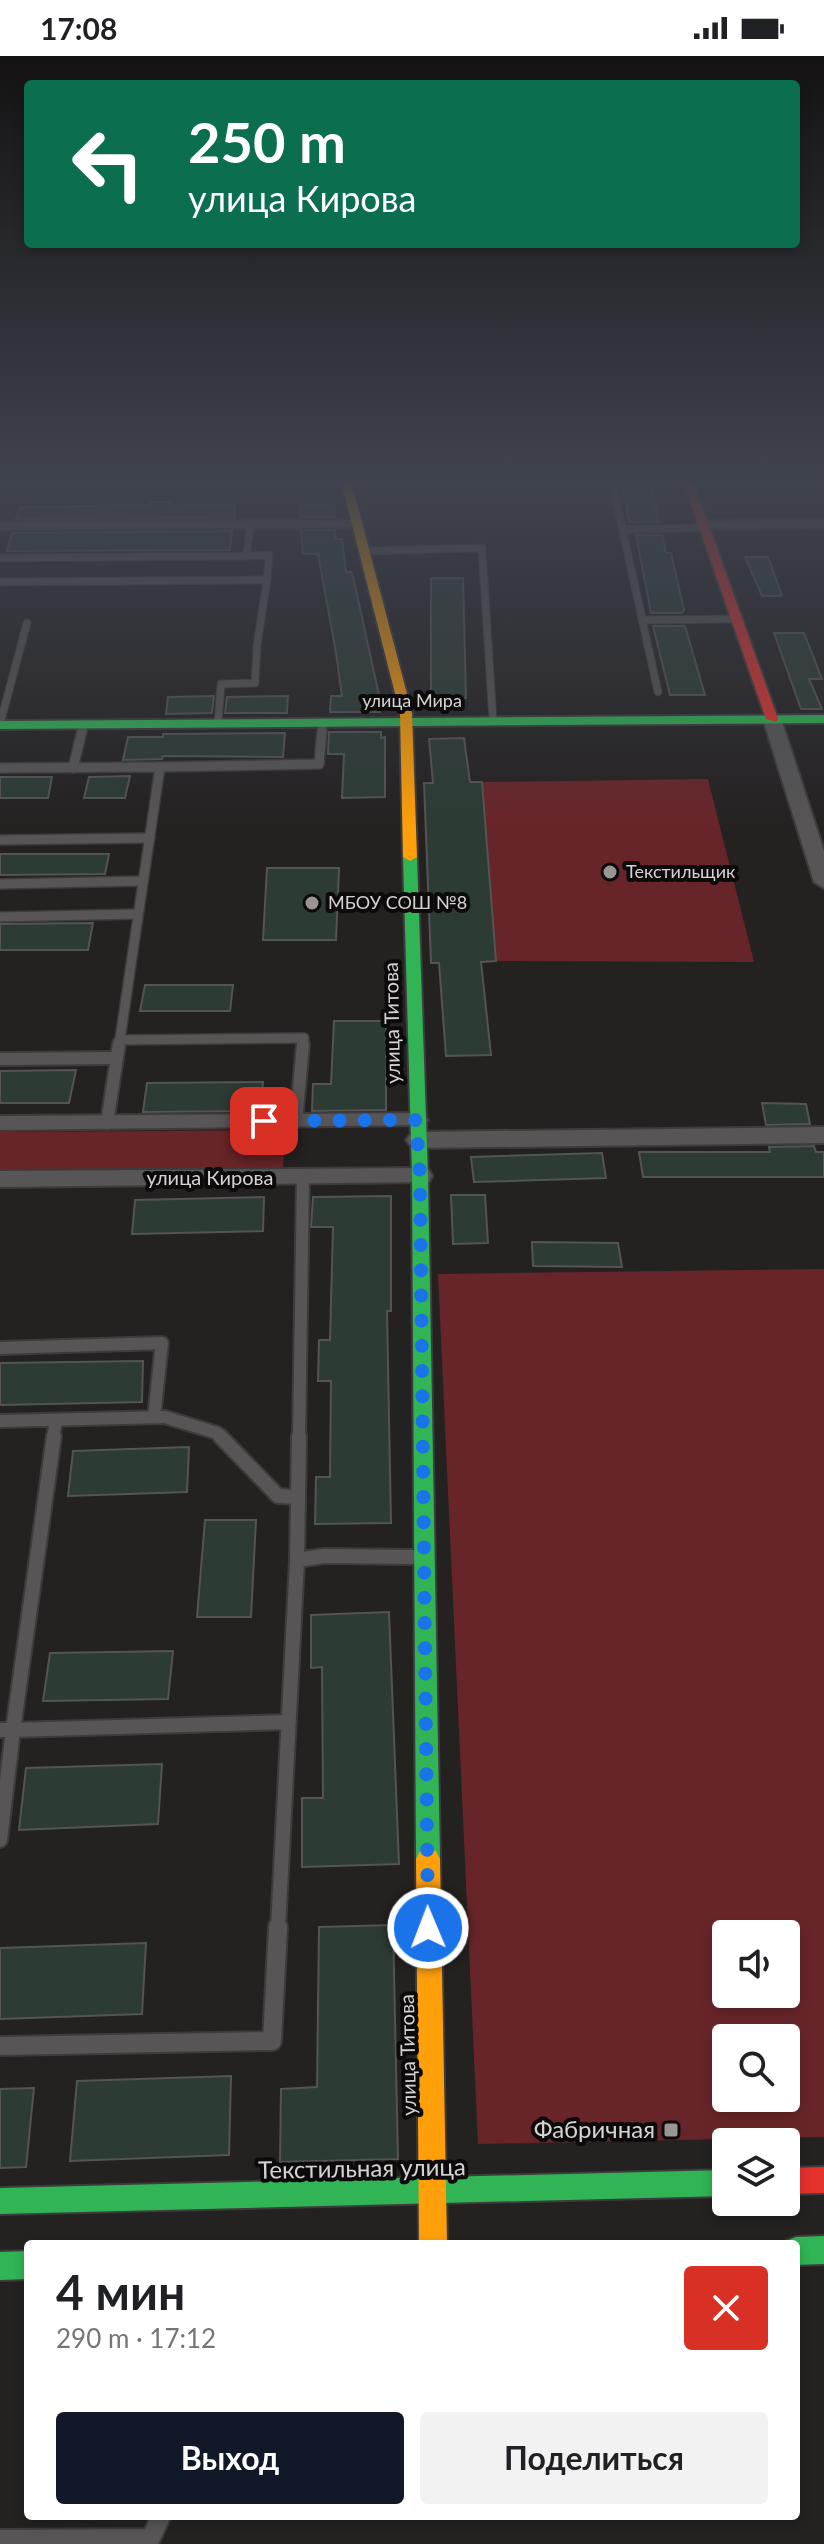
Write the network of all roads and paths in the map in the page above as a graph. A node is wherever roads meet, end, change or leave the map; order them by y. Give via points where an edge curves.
1 (264, 597) edge
2 (376, 597) edge
3 (485, 597) edge
4 (639, 597) edge
5 (727, 597) edge
6 (735, 619) junction
7 (644, 620) junction
8 (27, 623) dead end
9 (658, 692) dead end
10 (772, 719) junction
11 (824, 719) edge
12 (407, 721) junction
13 (493, 721) junction
14 (323, 722) junction
15 (218, 723) junction
16 (84, 724) junction
17 (0, 725) edge
18 (160, 767) junction
19 (0, 768) edge
20 (73, 768) junction
21 (150, 838) junction
22 (0, 840) edge
23 (143, 881) junction
24 (824, 882) edge
25 (0, 884) edge
26 (138, 914) junction
27 (0, 917) edge
28 (119, 1040) junction
29 (117, 1058) junction
30 (0, 1059) edge
31 (296, 1121) junction
32 (0, 1123) edge
33 (107, 1123) junction
34 (417, 1130) junction
35 (824, 1135) edge
36 (420, 1176) junction
37 (303, 1177) junction
38 (0, 1179) edge
39 (0, 1348) edge
40 (154, 1417) junction
41 (56, 1420) junction
42 (0, 1421) edge
43 (298, 1497) junction
44 (424, 1558) junction
45 (297, 1560) junction
46 (288, 1722) junction
47 (7, 1730) edge
48 (0, 1840) edge
49 (0, 2046) edge
50 (824, 2180) edge
51 (800, 2181) edge
52 (712, 2183) edge
53 (431, 2191) junction
54 (0, 2201) edge
55 (433, 2240) edge
56 (824, 2250) edge
57 (800, 2251) edge
58 (24, 2265) edge
59 (0, 2266) edge
60 (159, 2520) edge
61 (0, 2539) edge

1 - 15 lane via 255,683 221,684
2 - 12 street, улица Титова
3 - 13 lane
4 - 7 lane
5 - 6 street
6 - 7 lane
6 - 10 street
7 - 9 lane
8 - 17 lane
10 - 11 street, улица Мира
10 - 13 street, улица Мира
10 - 24 street
12 - 13 street, улица Мира
12 - 14 street, улица Мира
12 - 34 street, улица Титова
14 - 15 street, улица Мира
14 - 18 lane via 319,764
15 - 16 street, улица Мира
16 - 17 street, улица Мира
16 - 20 lane
18 - 20 lane
18 - 21 lane
19 - 20 lane
21 - 22 lane
21 - 23 lane
23 - 25 lane
23 - 26 lane
26 - 27 lane
26 - 28 lane
28 - 29 lane
28 - 31 lane via 304,1038
29 - 30 lane
29 - 33 lane
31 - 33 street
31 - 34 street
32 - 33 street
34 - 35 street
34 - 36 street, улица Титова
36 - 37 street, улица Кирова
36 - 44 street, улица Титова
37 - 38 street, улица Кирова
37 - 43 lane
39 - 40 lane via 162,1343
40 - 41 lane
40 - 43 lane via 217,1433 278,1496
41 - 42 lane
41 - 47 lane
43 - 45 lane
44 - 45 lane
44 - 53 street, улица Титова
45 - 46 lane
46 - 47 lane
46 - 49 lane via 272,2041
47 - 48 lane
50 - 51 street
52 - 53 street, Текстильная улица
53 - 54 street, Текстильная улица
53 - 55 street, улица Титова
56 - 57 street
58 - 59 street
60 - 61 lane via 151,2538

